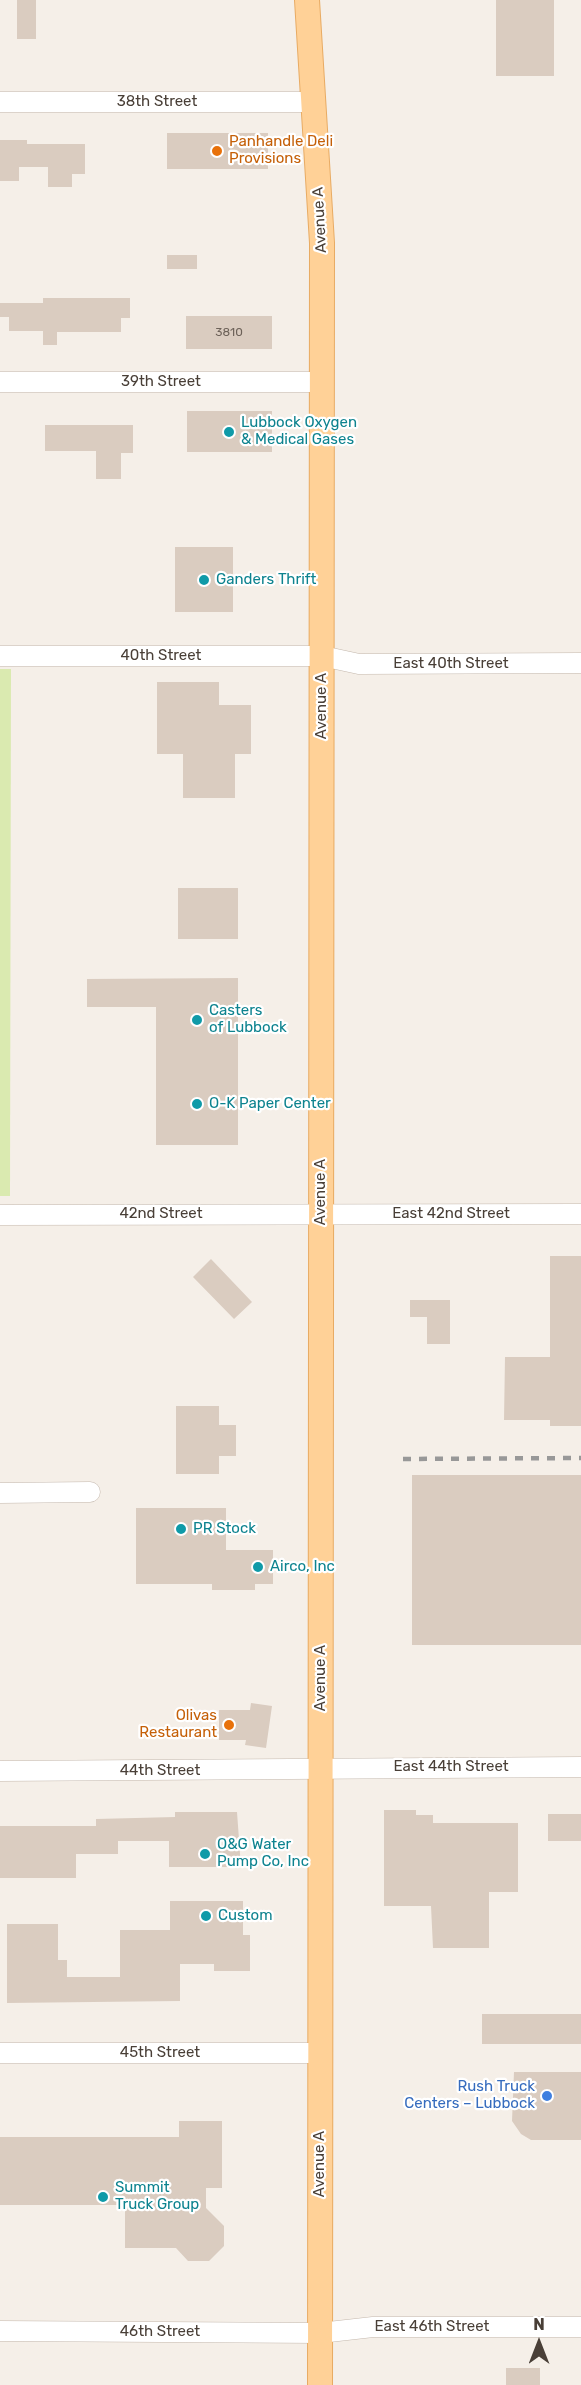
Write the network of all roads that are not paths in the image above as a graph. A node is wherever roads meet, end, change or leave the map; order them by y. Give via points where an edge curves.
1 (307, 0) edge
2 (0, 102) edge
3 (314, 102) junction
4 (0, 382) edge
5 (322, 382) junction
6 (0, 656) edge
7 (322, 656) junction
8 (581, 663) edge
9 (321, 1214) junction
10 (581, 1214) edge
11 (0, 1215) edge
12 (0, 1492) edge
13 (90, 1492) dead end
14 (581, 1767) edge
15 (320, 1771) junction
16 (0, 1772) edge
17 (0, 2053) edge
18 (320, 2053) junction
19 (581, 2327) edge
20 (0, 2331) edge
21 (320, 2333) junction
22 (320, 2385) edge

1 - 3 main road, Avenue A
2 - 3 street, 38th Street
3 - 5 main road, Avenue A via 322,243
4 - 5 street, 39th Street
5 - 7 main road, Avenue A
6 - 7 street, 40th Street
7 - 8 street, East 40th Street via 359,664
7 - 9 main road, Avenue A
9 - 10 street, East 42nd Street
9 - 11 street, 42nd Street
9 - 15 main road, Avenue A
12 - 13 street
14 - 15 street, East 44th Street via 370,1767
15 - 16 street, 44th Street
15 - 18 main road, Avenue A
17 - 18 street, 45th Street
18 - 21 main road, Avenue A
19 - 21 street, East 46th Street via 372,2327
20 - 21 street, 46th Street
21 - 22 main road, Avenue A

